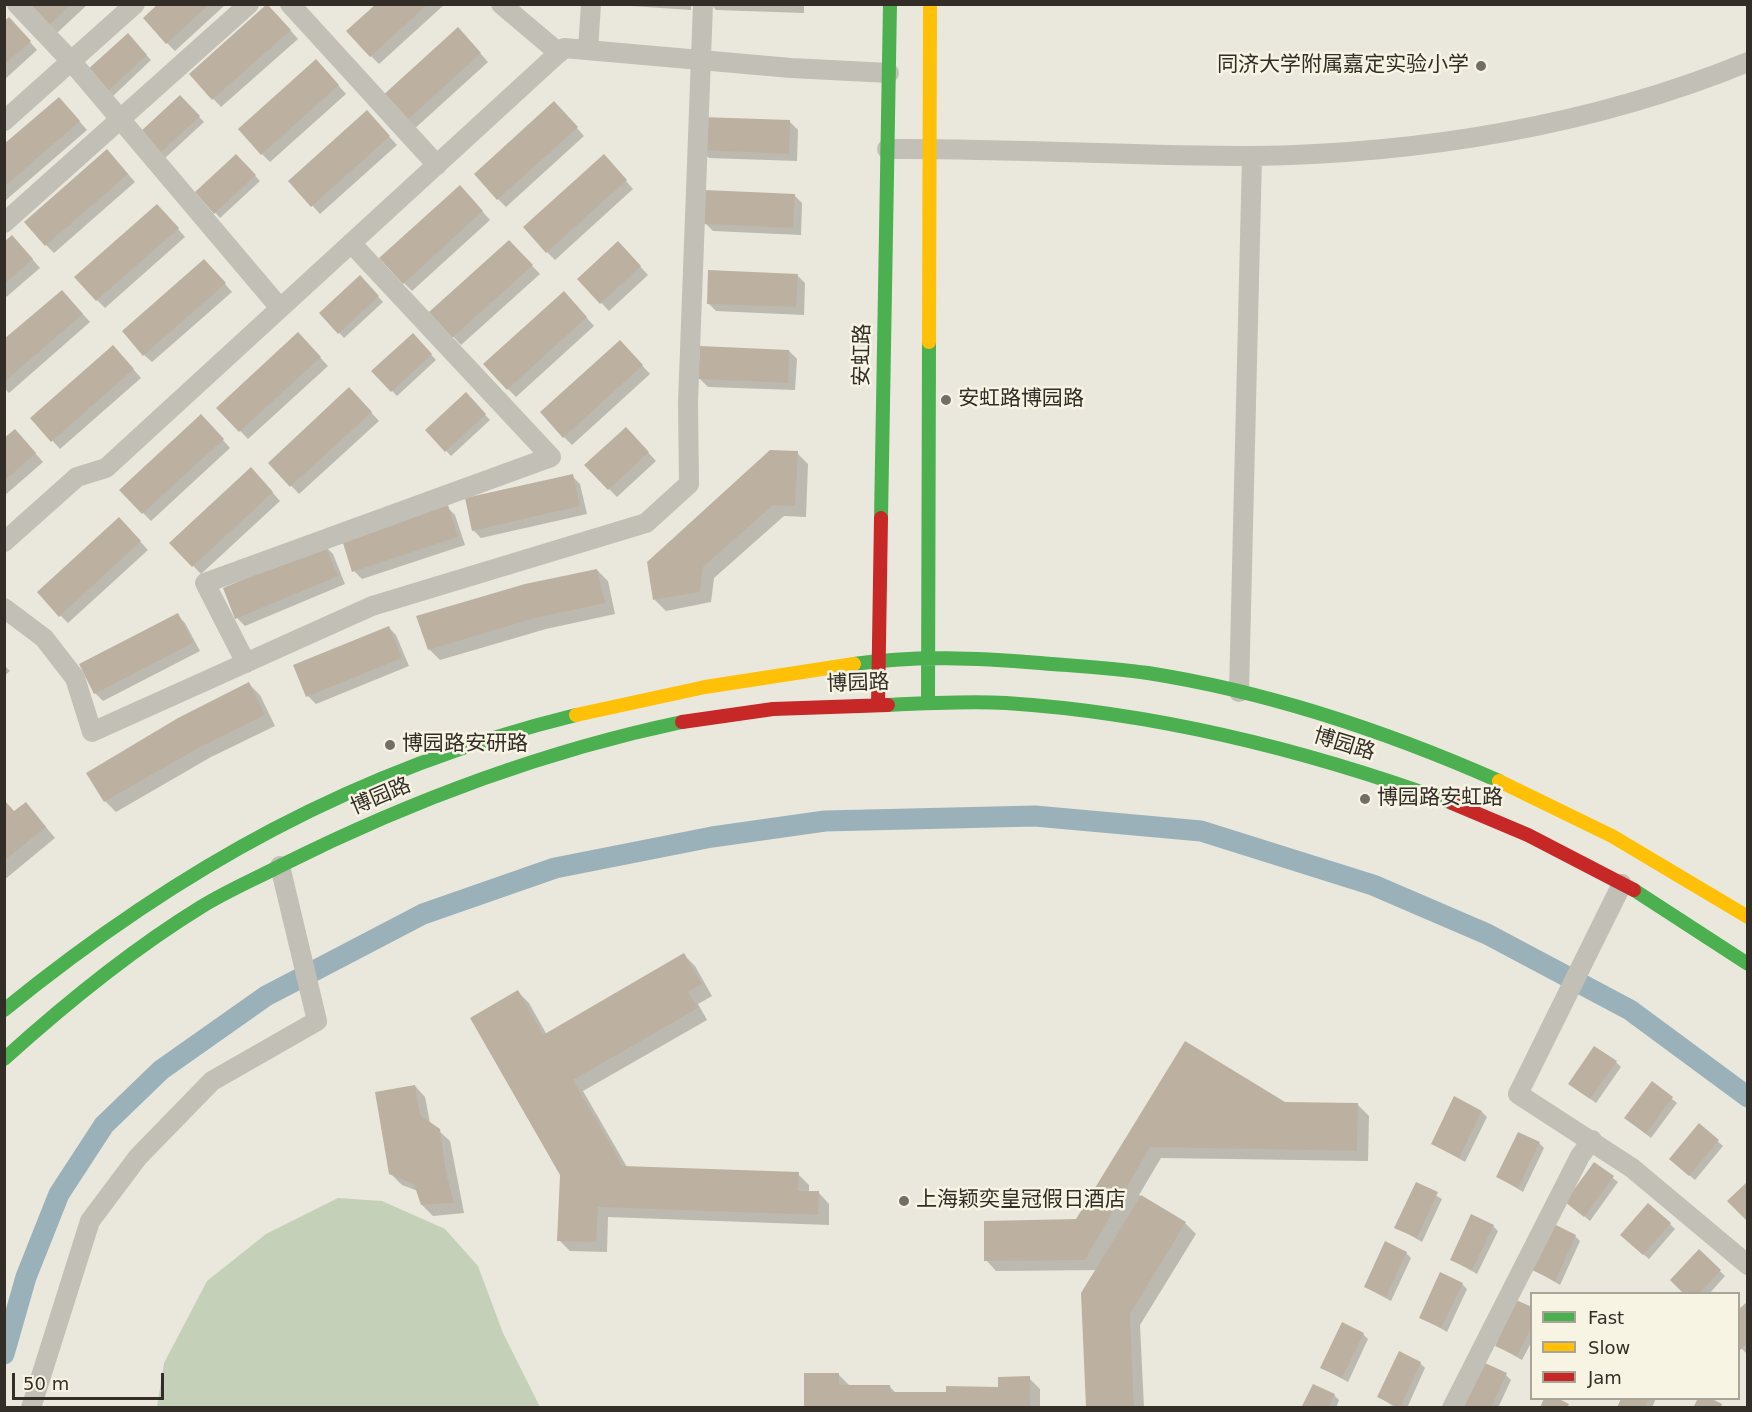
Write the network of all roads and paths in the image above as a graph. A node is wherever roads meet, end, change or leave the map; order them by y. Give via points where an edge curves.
1 (18, 4) edge
2 (135, 4) edge
3 (249, 4) edge
4 (290, 4) edge
5 (501, 4) edge
6 (591, 4) edge
7 (703, 4) edge
8 (890, 4) edge
9 (930, 4) edge
10 (588, 50) junction
11 (559, 53) junction
12 (701, 60) junction
13 (71, 61) junction
14 (1748, 62) edge
15 (889, 72) junction
16 (122, 120) junction
17 (4, 121) edge
18 (887, 149) junction
19 (929, 149) junction
20 (1252, 156) junction
21 (437, 165) junction
22 (4, 223) edge
23 (351, 243) junction
24 (280, 308) junction
25 (4, 542) edge
26 (4, 608) edge
27 (928, 660) junction
28 (879, 661) junction
29 (246, 663) junction
30 (1239, 692) junction
31 (928, 702) junction
32 (878, 705) junction
33 (280, 866) junction
34 (1622, 884) junction
35 (1748, 917) edge
36 (1748, 964) edge
37 (4, 1010) edge
38 (4, 1059) edge
39 (1592, 1140) junction
40 (1748, 1265) edge
41 (31, 1407) edge
42 (1452, 1407) edge

1 - 13 street
2 - 13 street
3 - 16 street
4 - 21 street
5 - 11 street
6 - 10 street
7 - 12 street
8 - 15 main road, 安虹路
9 - 19 main road
10 - 11 street via 564,48
10 - 12 street
11 - 21 street
12 - 15 street
12 - 29 street via 688,403 689,484 646,523 372,606
13 - 16 street
13 - 17 street
14 - 20 street via 1692,85 1550,124 1414,146
15 - 18 main road, 安虹路
16 - 22 street
16 - 24 street
18 - 19 street
18 - 28 main road, 安虹路
19 - 20 street
19 - 27 main road
20 - 30 street
21 - 23 street
23 - 24 street
23 - 29 street via 551,457 205,583
24 - 25 street via 106,468 77,477
26 - 29 street via 44,638 75,678 92,732
27 - 28 main road, 博园路
27 - 30 main road, 博园路 via 1004,660 1155,674
27 - 31 main road
28 - 32 main road, 安虹路
28 - 37 main road, 博园路 via 676,691 550,721 372,782 285,822 205,868 96,939
30 - 35 main road, 博园路 via 1284,701 1530,795 1700,885
31 - 32 main road, 博园路
31 - 34 main road, 博园路 via 1005,703 1089,711 1206,730 1307,755 1429,795 1530,838
32 - 33 main road, 博园路 via 757,710 669,724 469,784 377,819
33 - 38 main road, 博园路 via 202,906 59,1009
33 - 41 street via 317,1021 212,1081 138,1157 90,1221
34 - 36 main road, 博园路 via 1685,920
34 - 39 street via 1518,1094
39 - 40 street via 1665,1194
39 - 42 street via 1580,1156

